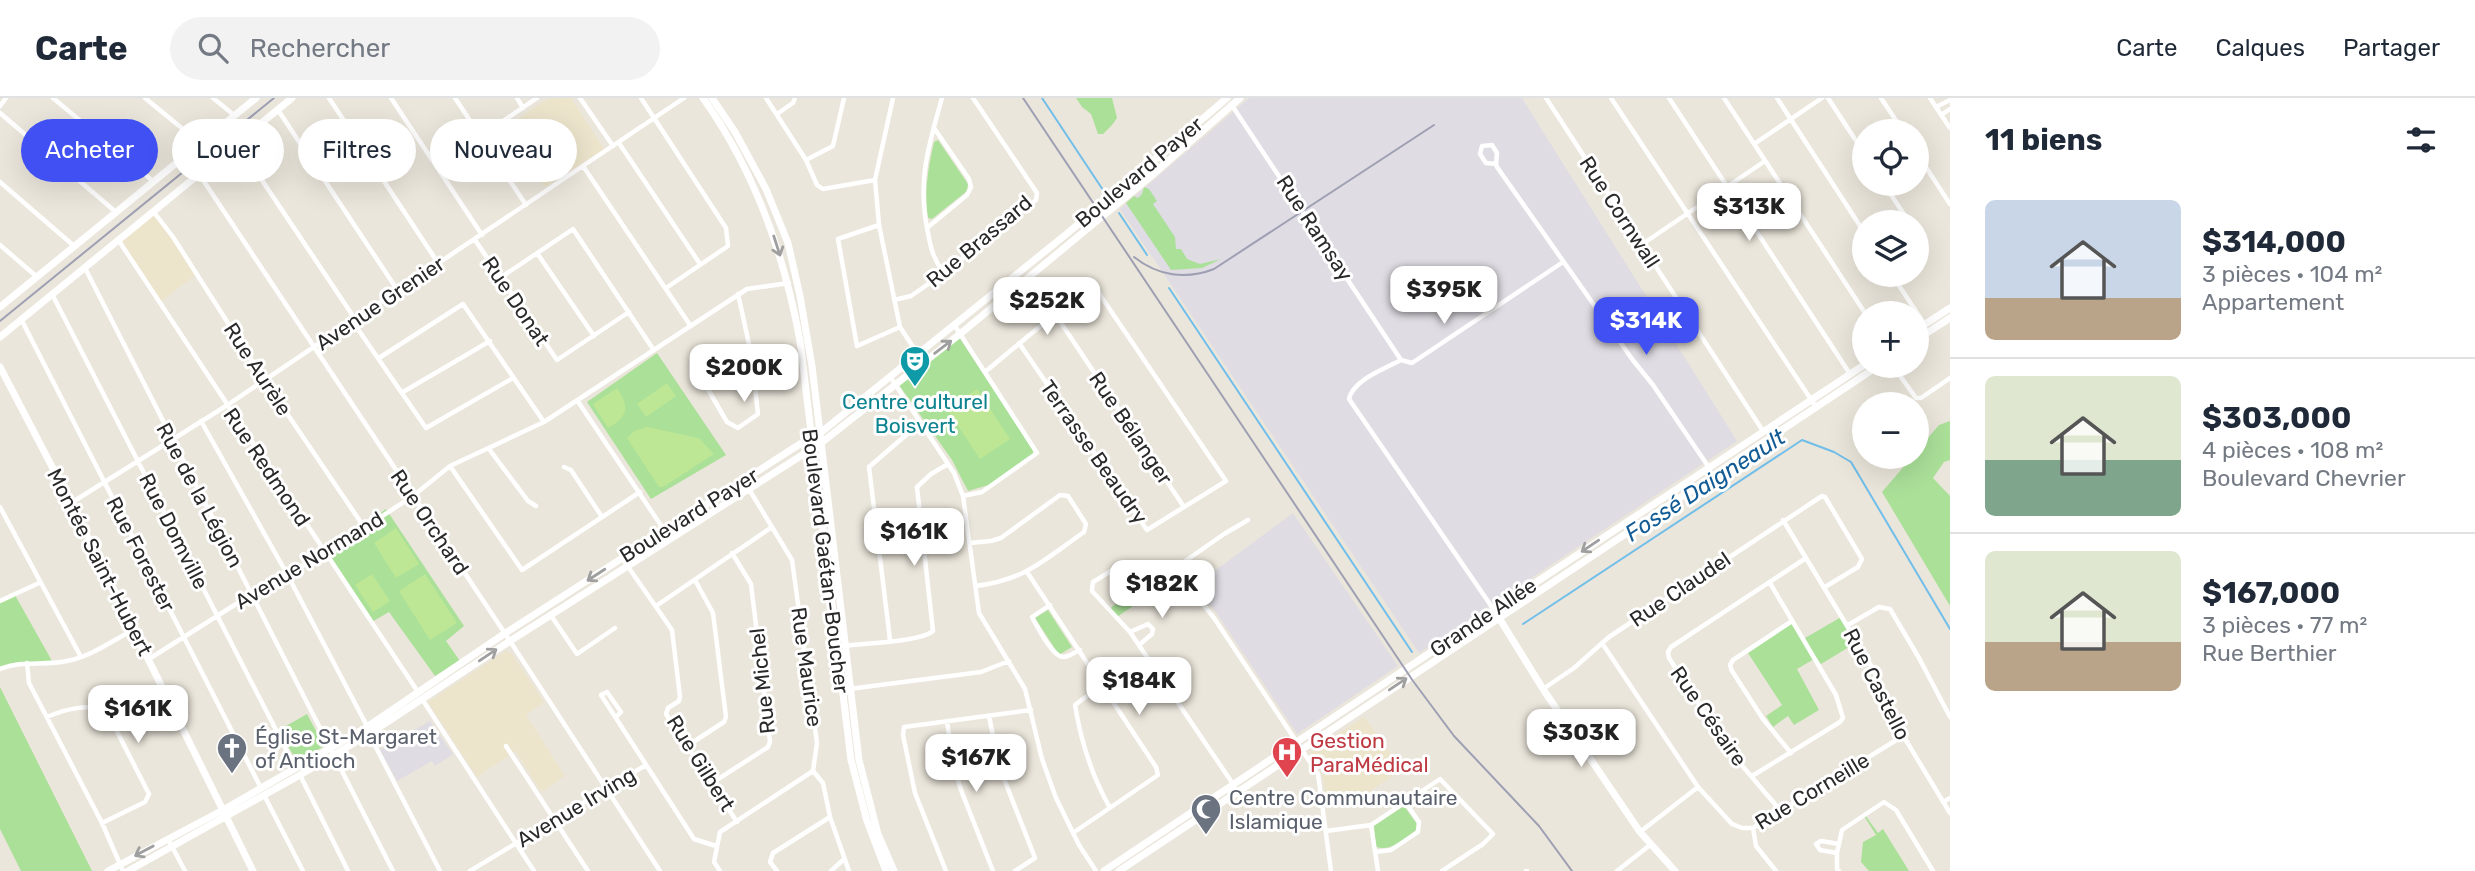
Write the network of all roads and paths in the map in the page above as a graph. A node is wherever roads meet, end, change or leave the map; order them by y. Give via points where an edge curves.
1 (6, 98) edge
2 (53, 98) edge
3 (145, 98) edge
4 (213, 98) edge
5 (256, 98) edge
6 (292, 98) edge
7 (329, 98) edge
8 (391, 98) edge
9 (455, 98) edge
10 (517, 98) edge
11 (537, 98) edge
12 (580, 98) edge
13 (641, 98) edge
14 (684, 98) edge
15 (703, 98) edge
16 (712, 98) edge
17 (766, 98) edge
18 (795, 98) edge
19 (844, 98) edge
20 (892, 98) edge
21 (942, 98) edge
22 (973, 98) edge
23 (1240, 98) edge
24 (1546, 98) edge
25 (1611, 98) edge
26 (1669, 98) edge
27 (1724, 98) edge
28 (1777, 98) edge
29 (1822, 98) edge
30 (1828, 98) edge
31 (1881, 98) edge
32 (1930, 98) edge
33 (1950, 100) edge
34 (1229, 101) edge
35 (0, 106) edge
36 (523, 107) junction
37 (1936, 107) junction
38 (1950, 109) edge
39 (278, 110) junction
40 (0, 113) edge
41 (778, 114) junction
42 (1941, 115) junction
43 (234, 116) junction
44 (654, 118) junction
45 (1790, 118) junction
46 (78, 119) edge
47 (230, 119) edge
48 (267, 119) edge
49 (469, 119) edge
50 (506, 119) edge
51 (1895, 119) edge
52 (172, 120) edge
53 (934, 128) junction
54 (1950, 128) edge
55 (1852, 135) edge
56 (619, 142) junction
57 (1754, 144) junction
58 (613, 146) junction
59 (806, 160) junction
60 (1765, 161) junction
61 (1496, 164) junction
62 (583, 166) junction
63 (172, 167) edge
64 (1929, 172) edge
65 (158, 179) edge
66 (875, 180) junction
67 (0, 182) edge
68 (155, 182) edge
69 (189, 182) edge
70 (204, 182) edge
71 (263, 182) edge
72 (511, 182) edge
73 (1727, 187) junction
74 (1950, 204) edge
75 (526, 205) junction
76 (153, 212) junction
77 (117, 213) junction
78 (1688, 213) junction
79 (1852, 214) edge
80 (879, 225) junction
81 (926, 228) junction
82 (482, 235) junction
83 (118, 240) junction
84 (475, 240) junction
85 (1065, 241) junction
86 (0, 245) edge
87 (1641, 245) junction
88 (75, 246) junction
89 (537, 253) junction
90 (1563, 262) junction
91 (438, 263) junction
92 (700, 264) junction
93 (85, 268) junction
94 (944, 273) junction
95 (37, 277) junction
96 (500, 278) junction
97 (797, 282) junction
98 (788, 284) junction
99 (666, 288) junction
100 (398, 290) junction
101 (52, 294) junction
102 (738, 294) junction
103 (894, 300) junction
104 (1858, 301) edge
105 (2, 302) edge
106 (1950, 308) edge
107 (628, 312) junction
108 (1055, 314) junction
109 (1950, 318) edge
110 (21, 319) junction
111 (353, 322) junction
112 (1929, 322) edge
113 (690, 325) junction
114 (955, 326) junction
115 (900, 327) junction
116 (1929, 332) edge
117 (960, 334) junction
118 (594, 336) junction
119 (0, 337) edge
120 (490, 341) junction
121 (1019, 343) junction
122 (313, 347) junction
123 (653, 349) junction
124 (751, 353) junction
125 (379, 358) junction
126 (921, 358) junction
127 (1401, 360) junction
128 (0, 368) edge
129 (985, 372) junction
130 (1850, 374) joint
131 (513, 378) junction
132 (891, 378) junction
133 (1860, 378) edge
134 (1902, 378) edge
135 (1950, 378) edge
136 (265, 381) junction
137 (896, 386) junction
138 (403, 392) junction
139 (1811, 399) junction
140 (578, 400) junction
141 (226, 406) junction
142 (853, 407) junction
143 (1816, 407) junction
144 (859, 414) junction
145 (201, 421) junction
146 (544, 422) junction
147 (920, 423) junction
148 (1763, 431) junction
149 (819, 434) junction
150 (170, 439) junction
151 (810, 439) junction
152 (821, 443) junction
153 (488, 449) junction
154 (811, 449) junction
155 (797, 457) junction
156 (139, 461) junction
157 (948, 464) junction
158 (450, 466) junction
159 (564, 467) dead end
160 (1708, 467) junction
161 (815, 470) junction
162 (1713, 475) junction
163 (105, 482) junction
164 (745, 485) junction
165 (640, 492) junction
166 (413, 496) junction
167 (963, 496) junction
168 (71, 503) junction
169 (536, 506) dead end
170 (0, 507) edge
171 (1184, 507) junction
172 (603, 517) junction
173 (1248, 520) dead end
174 (1783, 520) junction
175 (364, 527) junction
176 (772, 527) junction
177 (665, 530) junction
178 (828, 535) junction
179 (670, 539) junction
180 (971, 543) junction
181 (325, 553) junction
182 (732, 553) junction
183 (622, 558) junction
184 (1806, 558) junction
185 (629, 566) junction
186 (1175, 569) junction
187 (1027, 572) junction
188 (287, 574) junction
189 (695, 580) junction
190 (39, 583) junction
191 (1770, 583) junction
192 (975, 586) junction
193 (1825, 587) junction
194 (252, 594) junction
195 (0, 601) edge
196 (656, 606) junction
197 (1050, 606) junction
198 (545, 608) junction
199 (1494, 610) junction
200 (218, 615) junction
201 (551, 615) junction
202 (1499, 617) junction
203 (1792, 621) junction
204 (1848, 625) junction
205 (615, 628) dead end
206 (134, 630) junction
207 (1130, 632) junction
208 (504, 634) junction
209 (184, 637) junction
210 (890, 640) junction
211 (510, 641) junction
212 (1602, 643) junction
213 (1139, 645) junction
214 (841, 646) junction
215 (1080, 650) junction
216 (81, 657) junction
217 (149, 659) junction
218 (1009, 661) junction
219 (27, 663) junction
220 (0, 669) edge
221 (1103, 684) junction
222 (852, 689) junction
223 (1544, 689) junction
224 (843, 690) junction
225 (420, 696) junction
226 (1031, 710) junction
227 (989, 716) junction
228 (47, 717) junction
229 (616, 717) junction
230 (1950, 717) edge
231 (947, 721) junction
232 (368, 730) junction
233 (1903, 736) junction
234 (1297, 742) junction
235 (506, 746) dead end
236 (687, 746) junction
237 (1302, 750) junction
238 (331, 752) junction
239 (1791, 753) junction
240 (646, 765) junction
241 (813, 771) junction
242 (298, 772) junction
243 (1752, 776) junction
244 (712, 783) junction
245 (1233, 784) junction
246 (1698, 787) junction
247 (607, 789) junction
248 (262, 792) junction
249 (1950, 798) edge
250 (1405, 802) junction
251 (1943, 802) junction
252 (1109, 806) junction
253 (1780, 810) junction
254 (1950, 813) edge
255 (224, 814) junction
256 (830, 817) junction
257 (554, 820) junction
258 (737, 822) junction
259 (102, 823) junction
260 (1371, 825) junction
261 (1753, 828) junction
262 (1326, 831) junction
263 (1640, 832) junction
264 (1073, 833) junction
265 (170, 842) junction
266 (516, 843) junction
267 (1839, 844) junction
268 (1650, 845) junction
269 (716, 846) junction
270 (1375, 852) junction
271 (1837, 853) junction
272 (843, 860) junction
273 (482, 865) junction
274 (124, 869) edge
275 (847, 870) edge
276 (1773, 870) edge
277 (108, 871) edge
278 (185, 871) edge
279 (253, 871) edge
280 (303, 871) edge
281 (348, 871) edge
282 (393, 871) edge
283 (440, 871) edge
284 (470, 871) edge
285 (485, 871) edge
286 (534, 871) edge
287 (589, 871) edge
288 (660, 871) edge
289 (720, 871) edge
290 (777, 871) edge
291 (831, 871) edge
292 (886, 871) edge
293 (894, 871) edge
294 (946, 871) edge
295 (993, 871) edge
296 (1014, 871) edge
297 (1096, 871) edge
298 (1104, 871) edge
299 (1119, 871) edge
300 (1331, 871) edge
301 (1378, 871) edge
302 (1442, 871) edge
303 (1617, 871) edge
304 (1675, 871) edge
305 (1839, 871) edge
306 (1933, 871) edge

1 - 35 street
2 - 46 street
3 - 52 street
4 - 43 street
5 - 43 street
6 - 39 street
7 - 91 street
8 - 82 street, Rue Donat
9 - 49 street
10 - 36 street
11 - 36 street
12 - 58 street
13 - 44 street
14 - 44 street, Avenue Grenier
15 -> 98 street, Boulevard Gaétan-Boucher via 750,177
16 - 97 street, Boulevard Gaétan-Boucher via 766,189 788,243
17 - 41 street
18 - 41 street
19 - 59 street via 833,146
20 - 66 street
21 - 53 street
22 - 94 street, Rue Brassard via 1037,194
23 - 34 street, Boulevard Payer
24 - 87 street, Rue Cornwall
25 - 78 street
26 - 73 street
27 - 57 street
28 - 45 street
29 - 45 street
30 - 55 street
31 - 51 street
32 - 37 street
33 - 37 street
34 - 85 street, Boulevard Payer
34 - 127 street, Rue Ramsay
36 - 50 street
37 - 42 street
38 - 42 street
39 - 48 street
39 - 100 street
40 - 77 street
41 - 59 street
42 - 54 street
43 - 47 street
44 - 56 street, Avenue Grenier
44 - 92 street via 726,228 728,246
45 - 57 street
45 - 79 street
53 - 81 street via 923,173
53 - 81 street via 971,187
56 - 58 street, Avenue Grenier
56 - 92 street
57 - 60 street
58 - 62 street, Avenue Grenier
59 - 66 street via 823,190
60 - 73 street
60 - 104 street
61 - 61 street via 1492,145 1482,146 1480,155 1486,163
61 - 90 street
62 - 75 street, Avenue Grenier
62 - 99 street
63 - 65 street
64 - 74 street
66 - 80 street
67 - 88 street
68 - 77 street
69 - 76 street
70 - 122 street, Rue Orchard
71 - 111 street
72 - 75 street
73 - 78 street
73 - 130 street
75 - 82 street, Avenue Grenier
76 - 83 street
76 - 136 street, Rue Aurèle
77 - 88 street
78 - 87 street
78 - 139 street
80 - 103 street
80 - 115 street via 838,239 857,346
81 - 94 street via 933,259
82 - 84 street, Avenue Grenier
83 - 93 street
83 - 141 street, Rue Redmond
84 - 91 street, Avenue Grenier
84 - 96 street, Rue Donat
85 - 114 street, Boulevard Payer
85 - 117 street, Boulevard Payer
86 - 95 street
87 - 148 street, Rue Cornwall
88 - 95 street
89 - 96 street
89 - 107 street via 573,229
89 - 118 street
90 - 127 street via 1412,363
90 - 160 street
91 - 100 street, Avenue Grenier
92 - 99 street
93 - 101 street
93 - 150 street, Rue de la Légion
94 - 103 street, Rue Brassard via 911,296
95 - 105 street
96 - 118 street, Rue Donat via 557,360
97 - 98 street, Avenue Normand
97 - 149 street, Boulevard Gaétan-Boucher
98 - 102 street, Avenue Normand
98 - 151 street, Boulevard Gaétan-Boucher via 800,341
99 - 113 street
100 - 111 street, Avenue Grenier
101 - 110 street
101 - 156 street, Rue Domville
102 - 113 street, Avenue Normand
102 - 124 street
103 - 115 street
106 - 112 street
107 - 118 street, Rue Donat
107 - 123 street
108 - 121 street
108 - 171 street, Rue Bélanger
108 - 171 street, Terrasse Beaudry via 1092,283 1226,481
109 - 116 street
110 - 119 street
110 - 163 street, Rue Forester
111 - 122 street, Avenue Grenier
111 - 125 street
113 - 123 street, Avenue Normand
114 - 117 street
114 - 126 street, Boulevard Payer
115 - 126 street
126 -> 117 street, Boulevard Payer
117 - 129 street
120 - 125 street via 463,304
120 - 131 street
120 - 138 street
121 - 129 street
121 - 171 street, Terrasse Beaudry via 1147,530
122 - 136 street, Avenue Grenier
122 - 166 street, Rue Orchard
123 - 140 street, Avenue Normand
124 - 124 street via 758,414 738,428 727,422 699,374 736,351
125 - 138 street
126 - 132 street, Boulevard Payer
126 - 137 street, Boulevard Payer
127 - 199 street via 1364,381 1349,398
128 - 168 street, Montée Saint-Hubert
129 - 167 street via 1037,453 982,492
130 - 139 street, Grande Allée
131 - 138 street via 426,428
131 - 146 street
132 - 137 street
132 - 142 street, Boulevard Payer
133 - 143 street, Grande Allée
134 - 135 street via 1916,398
136 - 141 street, Avenue Grenier
136 - 175 street, Rue Aurèle
137 - 144 street, Boulevard Payer
137 - 147 street
139 - 143 street
139 - 148 street, Grande Allée
140 - 146 street, Avenue Normand
140 - 165 street
141 - 145 street, Avenue Grenier
141 - 181 street, Rue Redmond
142 - 144 street
142 - 149 street, Boulevard Payer
143 - 162 street, Grande Allée
144 - 152 street, Boulevard Payer
145 - 150 street, Avenue Grenier
145 - 188 street
146 - 153 street, Avenue Normand
147 - 157 street
147 - 210 street via 869,467
148 - 160 street, Grande Allée
149 - 151 street, Boulevard Payer
149 - 152 street, Boulevard Gaétan-Boucher
150 - 156 street, Avenue Grenier
150 - 194 street, Rue de la Légion
151 - 154 street, Boulevard Gaétan-Boucher
151 - 164 street, Boulevard Payer
152 - 154 street, Boulevard Payer
152 - 178 street, Boulevard Gaétan-Boucher
153 - 158 street, Avenue Normand
153 - 169 street
154 - 155 street, Boulevard Payer
154 - 161 street, Boulevard Gaétan-Boucher
155 - 161 street via 805,458
155 - 164 street, Boulevard Payer
156 - 163 street, Avenue Grenier
156 - 200 street, Rue Domville
157 - 167 street
157 - 210 street via 917,487 933,631 914,639
158 - 166 street, Avenue Normand
158 - 172 street via 522,570
159 - 172 street via 571,470
160 - 162 street
160 -> 199 street, Grande Allée
161 - 178 street, Boulevard Gaétan-Boucher
162 - 202 street, Grande Allée
163 - 168 street, Avenue Grenier
163 - 209 street, Rue Forester
164 - 176 street, Rue Maurice
164 - 177 street, Boulevard Payer
164 - 179 street, Boulevard Payer
165 - 172 street
165 - 177 street
166 - 175 street, Avenue Normand
166 - 208 street, Rue Orchard
167 - 180 street
168 - 206 street, Montée Saint-Hubert
170 - 190 street
173 - 186 street
174 - 184 street, Rue Castello
174 - 193 street, Rue Claudel via 1825,497 1862,559 1858,567
174 - 212 street, Rue Claudel
175 - 181 street, Avenue Normand
176 - 182 street
176 - 241 street, Rue Maurice via 792,560 817,743
177 - 179 street
177 - 183 street, Boulevard Payer
178 - 214 street, Boulevard Gaétan-Boucher
179 - 185 street, Boulevard Payer
180 - 187 street via 1001,538 1060,495 1068,496 1086,524 1084,532
180 - 192 street
181 - 188 street, Avenue Normand
181 - 225 street, Rue Redmond
182 - 189 street
182 - 244 street, Rue Michel via 751,584 770,742
183 - 185 street, Rue Gilbert
183 -> 198 street, Boulevard Payer
184 - 191 street, Rue Césaire
184 - 193 street, Rue Castello
185 - 196 street, Rue Gilbert
185 - 201 street, Boulevard Payer
186 - 207 street via 1151,585 1126,562 1093,582 1092,591
186 - 234 street via 1214,618
187 - 192 street via 1005,582
187 - 197 street
188 - 194 street, Avenue Normand
188 - 232 street
189 - 196 street
189 - 236 street via 713,612 726,717
190 - 195 street
190 - 216 street
191 - 203 street
191 - 243 street, Rue Césaire via 1668,652 1733,755
192 - 218 street via 979,613
193 - 204 street, Rue Castello
194 - 200 street, Avenue Normand
194 - 238 street, Rue de la Légion
196 - 236 street, Rue Gilbert via 672,629 680,697 666,714
197 - 215 street
197 - 215 street via 1032,617 1049,646 1065,657
198 - 201 street
198 - 208 street, Boulevard Payer
199 - 202 street
199 - 234 street, Grande Allée
200 - 209 street, Avenue Normand
200 - 242 street, Rue Domville
201 - 205 street via 577,654
201 - 211 street, Boulevard Payer
202 - 223 street
237 -> 202 street, Grande Allée
203 - 239 street via 1836,695 1843,718
203 - 239 street via 1730,665 1763,719
204 - 230 street via 1879,607 1890,608
204 - 233 street, Rue Castello
206 - 216 street
206 - 217 street, Montée Saint-Hubert
207 - 213 street
207 - 213 street via 1147,624 1153,629
208 - 211 street, Rue Orchard
208 - 225 street, Boulevard Payer
209 - 217 street, Avenue Normand
209 - 248 street, Rue Forester
210 - 214 street
225 -> 211 street, Boulevard Payer
211 - 247 street, Rue Orchard
212 - 223 street, Rue Claudel
212 - 246 street, Rue Corneille
213 - 245 street
214 - 222 street, Boulevard Gaétan-Boucher
214 - 224 street, Boulevard Gaétan-Boucher
215 - 221 street
216 - 219 street
217 - 255 street, Montée Saint-Hubert
218 - 222 street via 981,672
218 - 226 street via 1025,688
219 - 220 street
219 - 228 street via 29,683
221 - 252 street via 1075,705 1084,751
221 - 252 street via 1158,775
222 - 224 street
222 - 293 street, Boulevard Gaétan-Boucher via 862,778
223 - 263 street
224 - 292 street, Boulevard Gaétan-Boucher via 858,792
225 - 232 street, Boulevard Payer
225 - 266 street, Rue Redmond
226 - 227 street
226 - 264 street via 1042,758
227 - 231 street
227 - 296 street via 999,766 1035,858
228 - 259 street
228 - 259 street via 72,709 107,712 149,793 145,802
229 - 229 street via 601,695 607,692 621,712
229 - 240 street
231 - 294 street via 904,727 903,735 915,793
231 - 295 street via 961,790
232 - 238 street, Boulevard Payer
232 - 283 street
233 - 251 street, Rue Castello
233 - 253 street, Rue Corneille
234 - 237 street
234 - 245 street, Grande Allée
235 - 257 street
236 - 244 street, Rue Gilbert
237 - 262 street via 1319,779
237 - 299 street, Grande Allée
238 - 242 street, Boulevard Payer
238 - 282 street, Rue de la Légion
239 - 243 street
240 - 247 street, Avenue Irving
240 - 269 street via 694,839
241 - 256 street, Rue Maurice via 822,783
241 - 258 street
242 - 248 street, Boulevard Payer
242 - 281 street, Rue Domville
243 - 253 street, Rue Césaire
244 - 258 street, Rue Gilbert
245 - 298 street, Grande Allée
246 - 261 street, Rue Corneille via 1732,824
246 - 263 street
247 - 257 street, Avenue Irving
247 - 288 street, Rue Orchard
248 - 255 street, Boulevard Payer
248 - 280 street, Rue Forester
249 - 251 street
250 - 260 street
250 - 270 street via 1419,822 1418,832 1391,850
250 - 302 street via 1440,779 1492,831 1491,838
251 - 254 street, Rue Castello
252 - 264 street
253 - 261 street, Rue Corneille
255 - 265 street, Boulevard Payer
255 - 279 street, Montée Saint-Hubert
256 - 272 street, Rue Maurice
256 - 290 street via 773,853 771,862
257 - 266 street, Avenue Irving
257 - 287 street
258 - 269 street via 720,832
259 - 274 street
260 - 262 street
260 - 270 street
261 - 276 street via 1756,846
262 - 300 street
263 - 268 street
264 - 297 street
265 - 274 street, Boulevard Payer
265 - 278 street
266 - 273 street, Avenue Irving
266 - 286 street, Rue Redmond
267 - 271 street
267 - 271 street via 1816,844 1820,850
267 - 306 street via 1842,830 1884,802 1896,810
268 - 303 street
268 - 304 street
269 - 289 street via 714,862
270 - 301 street
271 - 305 street
272 - 275 street, Rue Maurice
272 - 291 street
273 - 284 street, Avenue Irving
273 - 285 street
274 - 277 street, Boulevard Payer

